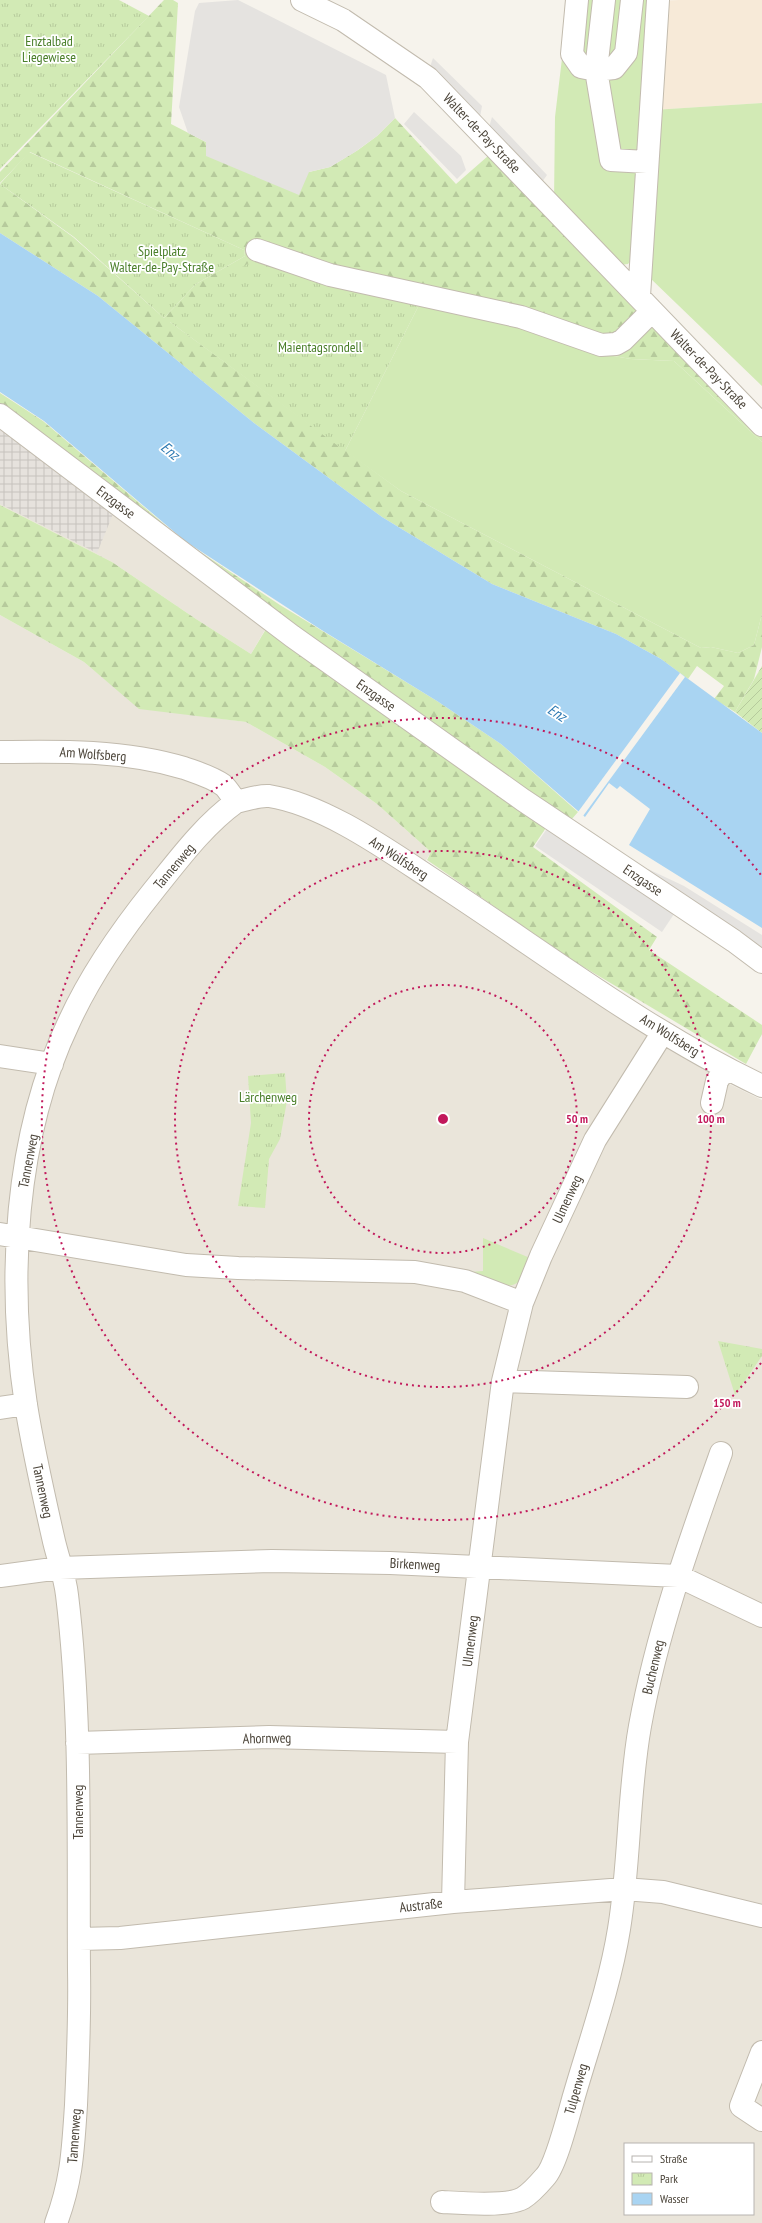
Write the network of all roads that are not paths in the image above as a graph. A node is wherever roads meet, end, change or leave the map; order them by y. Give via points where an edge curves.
1 (302, 0) edge
2 (604, 0) edge
3 (632, 0) edge
4 (658, 0) edge
5 (576, 10) edge
6 (601, 23) junction
7 (629, 26) junction
8 (596, 70) junction
9 (647, 162) junction
10 (257, 250) dead end
11 (645, 305) junction
12 (0, 415) edge
13 (762, 425) edge
14 (0, 752) edge
15 (236, 802) junction
16 (762, 962) edge
17 (663, 1032) junction
18 (0, 1056) edge
19 (52, 1064) junction
20 (725, 1069) junction
21 (762, 1086) edge
22 (712, 1103) dead end
23 (9, 1236) edge
24 (522, 1303) junction
25 (503, 1380) junction
26 (687, 1387) dead end
27 (26, 1404) junction
28 (0, 1408) edge
29 (721, 1453) dead end
30 (478, 1567) junction
31 (60, 1568) junction
32 (0, 1576) edge
33 (678, 1576) junction
34 (762, 1616) edge
35 (457, 1742) junction
36 (77, 1743) junction
37 (624, 1889) junction
38 (453, 1902) junction
39 (762, 1916) edge
40 (79, 1939) junction
41 (762, 2052) edge
42 (762, 2120) edge
43 (442, 2202) dead end
44 (56, 2223) edge

1 - 11 street, Walter-de-Pay-Straße via 343,20 428,78
2 - 6 street
3 - 7 street
4 - 9 street
5 - 6 street
5 - 8 street via 572,54 581,67
6 - 7 street
6 - 8 street
7 - 8 street via 626,53 620,62 614,68
8 - 9 street via 611,160
9 - 11 street
10 - 11 street via 330,275 521,317 601,345 616,344 623,340
11 - 13 street, Walter-de-Pay-Straße
12 - 16 street, Enzgasse via 292,636 523,800
14 - 15 street, Am Wolfsberg via 114,754 165,763 210,778 224,786
15 - 17 street, Am Wolfsberg via 267,796 291,802 379,843
15 - 19 street, Tannenweg via 188,848 114,942 68,1023
17 - 20 street, Am Wolfsberg
17 - 24 street, Ulmenweg via 595,1140
18 - 19 street
19 - 23 street, Tannenweg
20 - 21 street, Am Wolfsberg
20 - 22 street via 718,1081
23 - 24 street via 186,1265 415,1272 465,1281
23 - 27 street, Tannenweg
24 - 25 street, Ulmenweg
25 - 26 street
25 - 30 street, Ulmenweg
27 - 28 street
27 - 31 street, Tannenweg
29 - 33 street, Buchenweg
30 - 31 street, Birkenweg via 272,1561
30 - 33 street, Birkenweg
30 - 35 street, Ulmenweg
31 - 32 street, Birkenweg
31 - 36 street, Tannenweg via 67,1591
33 - 34 street, Birkenweg
33 - 37 street, Buchenweg via 654,1657 640,1728 629,1800
35 - 36 street, Ahornweg via 269,1737
35 - 38 street, Ulmenweg
36 - 40 street, Tannenweg
37 - 38 street, Austraße
37 - 39 street, Austraße via 663,1892
37 - 43 street, Tulpenweg via 619,1931 605,1987 564,2130 547,2175 522,2199 493,2203
38 - 40 street, Austraße via 120,1938
40 - 44 street, Tannenweg via 80,2022 71,2174
41 - 42 street via 741,2106

